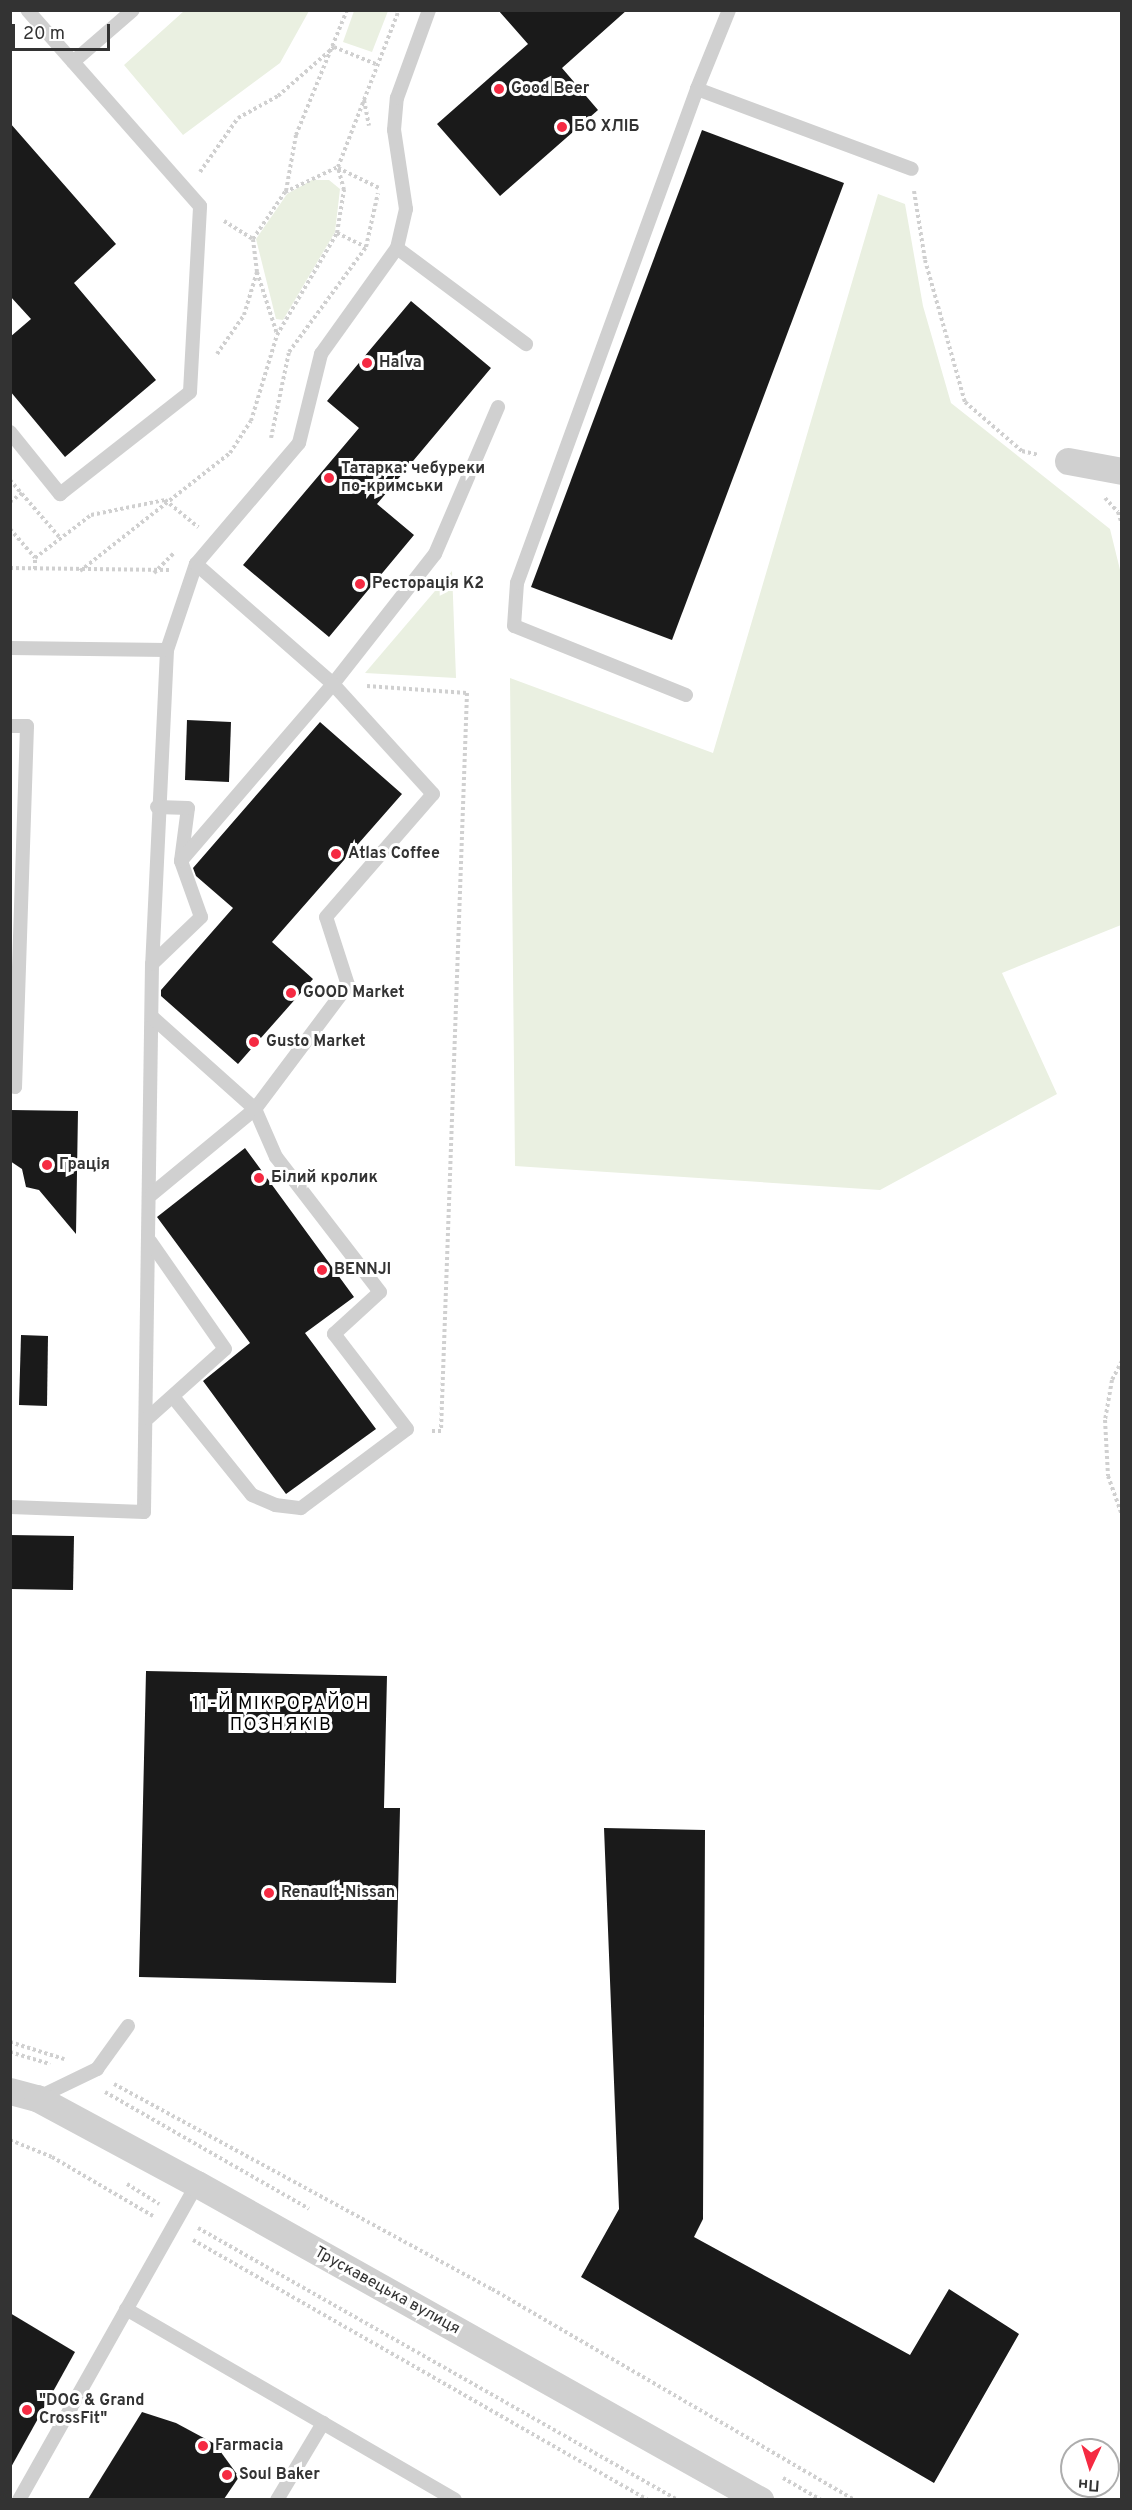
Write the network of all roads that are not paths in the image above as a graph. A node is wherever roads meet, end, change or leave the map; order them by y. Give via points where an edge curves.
1 (27, 10) edge
2 (133, 10) edge
3 (429, 10) edge
4 (729, 10) edge
5 (73, 62) junction
6 (697, 89) junction
7 (912, 169) road end
8 (397, 248) junction
9 (526, 344) dead end
10 (498, 407) dead end
11 (10, 432) edge
12 (1068, 461) road end
13 (1122, 471) edge
14 (196, 564) junction
15 (10, 648) edge
16 (166, 650) junction
17 (333, 684) junction
18 (686, 695) dead end
19 (10, 726) edge
20 (157, 807) junction
21 (181, 861) junction
22 (152, 964) junction
23 (152, 1017) junction
24 (10, 1086) edge
25 (255, 1109) junction
26 (152, 1194) junction
27 (150, 1241) junction
28 (174, 1398) junction
29 (148, 1418) junction
30 (10, 1507) edge
31 (128, 2026) dead end
32 (10, 2091) edge
33 (37, 2098) junction
34 (197, 2184) junction
35 (126, 2309) junction
36 (323, 2423) junction
37 (19, 2499) edge
38 (277, 2499) edge
39 (455, 2499) edge
40 (760, 2499) edge

1 - 5 lane
2 - 5 lane
3 - 8 lane via 397,98 394,130 406,209
4 - 6 lane
5 - 11 lane via 200,206 190,392 60,494
6 - 7 lane
6 - 18 lane via 517,583 514,626
8 - 9 lane
8 - 14 lane via 321,354 299,443
10 - 17 lane via 435,554
12 - 13 street
14 - 16 lane
14 - 17 lane
15 - 16 lane
16 - 20 lane
17 - 21 lane
17 - 25 lane via 433,794 326,917 348,985
19 - 24 lane via 27,726 15,1087
20 - 21 lane via 188,808
20 - 22 lane
21 - 22 lane via 201,917
22 - 23 lane
23 - 25 lane
23 - 26 lane
25 - 26 lane
25 - 28 lane via 276,1157 380,1292 334,1334 407,1430 301,1508 275,1505 252,1495
26 - 27 lane
27 - 28 lane via 225,1349
27 - 29 lane
28 - 29 lane
29 - 30 lane via 144,1512
31 - 33 lane via 92,2072
32 - 33 street, Трускавецька вулиця
33 - 34 street, Трускавецька вулиця
34 - 35 lane
34 - 40 street, Трускавецька вулиця
35 - 36 lane
35 - 37 lane
36 - 38 lane
36 - 39 lane

